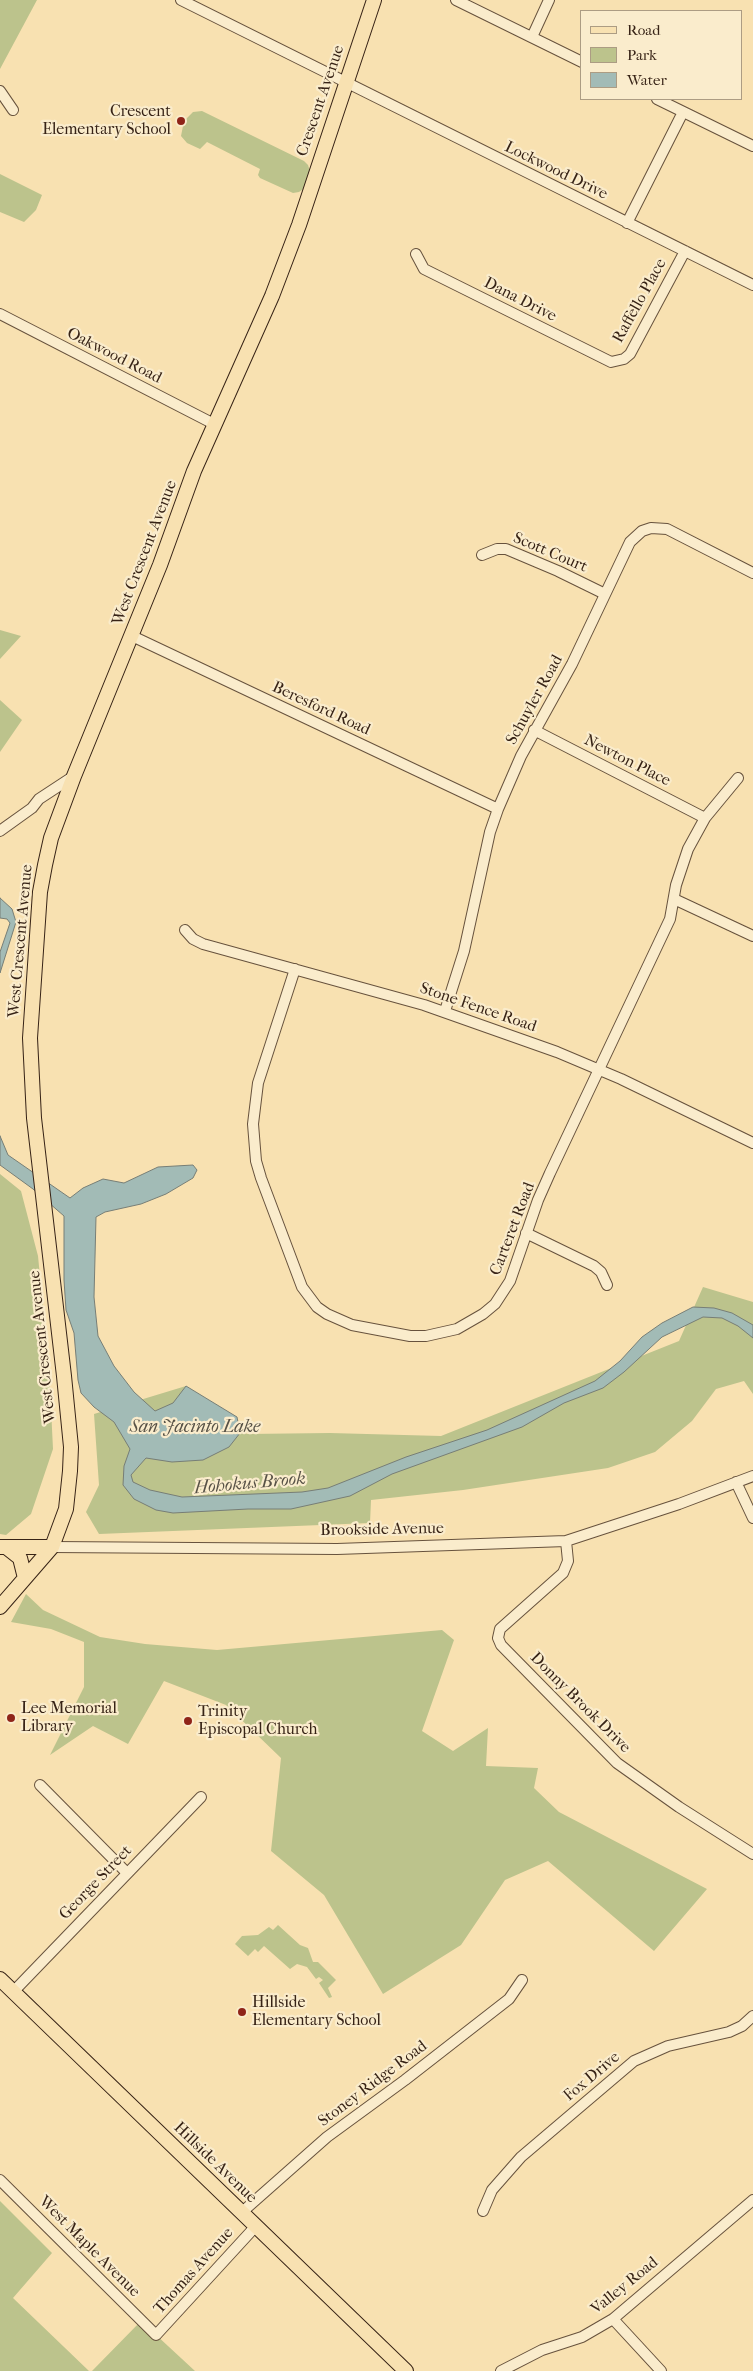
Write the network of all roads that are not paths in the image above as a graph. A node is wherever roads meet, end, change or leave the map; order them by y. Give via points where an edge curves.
1 (181, 0) edge
2 (374, 0) edge
3 (456, 0) edge
4 (549, 0) edge
5 (532, 37) junction
6 (580, 61) edge
7 (345, 83) junction
8 (0, 91) edge
9 (659, 100) edge
10 (13, 110) dead end
11 (683, 112) junction
12 (753, 146) edge
13 (303, 213) joint
14 (627, 223) junction
15 (685, 251) junction
16 (416, 254) dead end
17 (753, 285) edge
18 (0, 314) edge
19 (618, 362) joint
20 (214, 424) junction
21 (482, 555) dead end
22 (753, 572) edge
23 (605, 594) junction
24 (132, 636) junction
25 (534, 730) junction
26 (74, 776) junction
27 (738, 778) dead end
28 (498, 809) junction
29 (705, 818) junction
30 (0, 831) edge
31 (674, 899) junction
32 (185, 930) dead end
33 (753, 936) edge
34 (295, 969) junction
35 (445, 1012) junction
36 (600, 1070) junction
37 (753, 1143) edge
38 (526, 1233) junction
39 (607, 1285) dead end
40 (753, 1476) edge
41 (736, 1482) junction
42 (753, 1518) edge
43 (566, 1541) junction
44 (3, 1547) edge
45 (52, 1547) junction
46 (25, 1578) junction
47 (0, 1607) edge
48 (40, 1785) dead end
49 (201, 1797) dead end
50 (753, 1854) edge
51 (126, 1872) junction
52 (0, 1979) edge
53 (522, 1980) dead end
54 (13, 1992) junction
55 (753, 2016) edge
56 (0, 2180) edge
57 (753, 2200) edge
58 (483, 2211) dead end
59 (241, 2213) junction
60 (255, 2227) junction
61 (613, 2319) junction
62 (156, 2335) joint
63 (406, 2371) edge
64 (501, 2371) edge
65 (661, 2371) edge

1 - 7 street, Lockwood Drive
2 - 7 main road, Crescent Avenue
3 - 5 street
4 - 5 street
5 - 6 street
7 - 13 main road, Crescent Avenue
7 - 14 street, Lockwood Drive
8 - 10 street
9 - 11 street
11 - 12 street
11 - 14 street
13 - 20 main road, West Crescent Avenue via 272,296
14 - 15 street, Lockwood Drive
15 - 17 street, Lockwood Drive
15 - 19 street, Raffello Place via 630,354
16 - 19 street, Dana Drive via 424,269 605,360
18 - 20 street, Oakwood Road
20 - 24 main road, West Crescent Avenue
21 - 23 street, Scott Court via 498,548 506,549
22 - 23 street, Schuyler Road via 666,529 651,528 642,530 630,542
23 - 25 street, Schuyler Road via 572,664
24 - 26 main road, West Crescent Avenue
24 - 28 street, Beresford Road
25 - 28 street, Schuyler Road
25 - 29 street, Newton Place
26 - 30 street
26 - 45 main road, West Crescent Avenue via 51,838 40,892 30,1038 34,1118 71,1448 66,1509
27 - 29 street, Carteret Road
28 - 35 street, Schuyler Road via 464,951
29 - 31 street, Carteret Road via 683,863
31 - 33 street
31 - 36 street, Carteret Road via 670,919
32 - 34 street, Stone Fence Road via 203,944
34 - 35 street, Stone Fence Road
34 - 38 street, Carteret Road via 258,1083 253,1141 261,1178 296,1271 317,1307 340,1321 410,1336 457,1329 483,1314 506,1290
35 - 36 street, Stone Fence Road
36 - 37 street, Stone Fence Road
36 - 38 street, Carteret Road via 550,1172
38 - 39 street via 594,1266
40 - 41 street, Brookside Avenue
41 - 42 street
41 - 43 street, Brookside Avenue
43 - 45 street, Brookside Avenue via 337,1549
43 - 50 street, Donny Brook Drive via 568,1561 563,1573 500,1629 498,1638 501,1645 617,1763
44 - 45 main road, Brookside Avenue
44 - 46 main road via 20,1558
45 - 46 main road, West Crescent Avenue
46 - 47 main road, West Crescent Avenue
48 - 51 street
49 - 51 street, George Street
51 - 54 street, George Street
52 - 54 main road, Hillside Avenue
53 - 59 street, Stoney Ridge Road via 509,1999 326,2137
54 - 59 main road, Hillside Avenue
55 - 58 street, Fox Drive via 729,2032 668,2046 634,2062 521,2157 492,2190
56 - 62 street, West Maple Avenue
57 - 61 street, Valley Road
59 - 60 main road, Hillside Avenue
60 - 62 street, Thomas Avenue
60 - 63 main road, Hillside Avenue
61 - 64 street, Valley Road via 582,2337 542,2350
61 - 65 street

